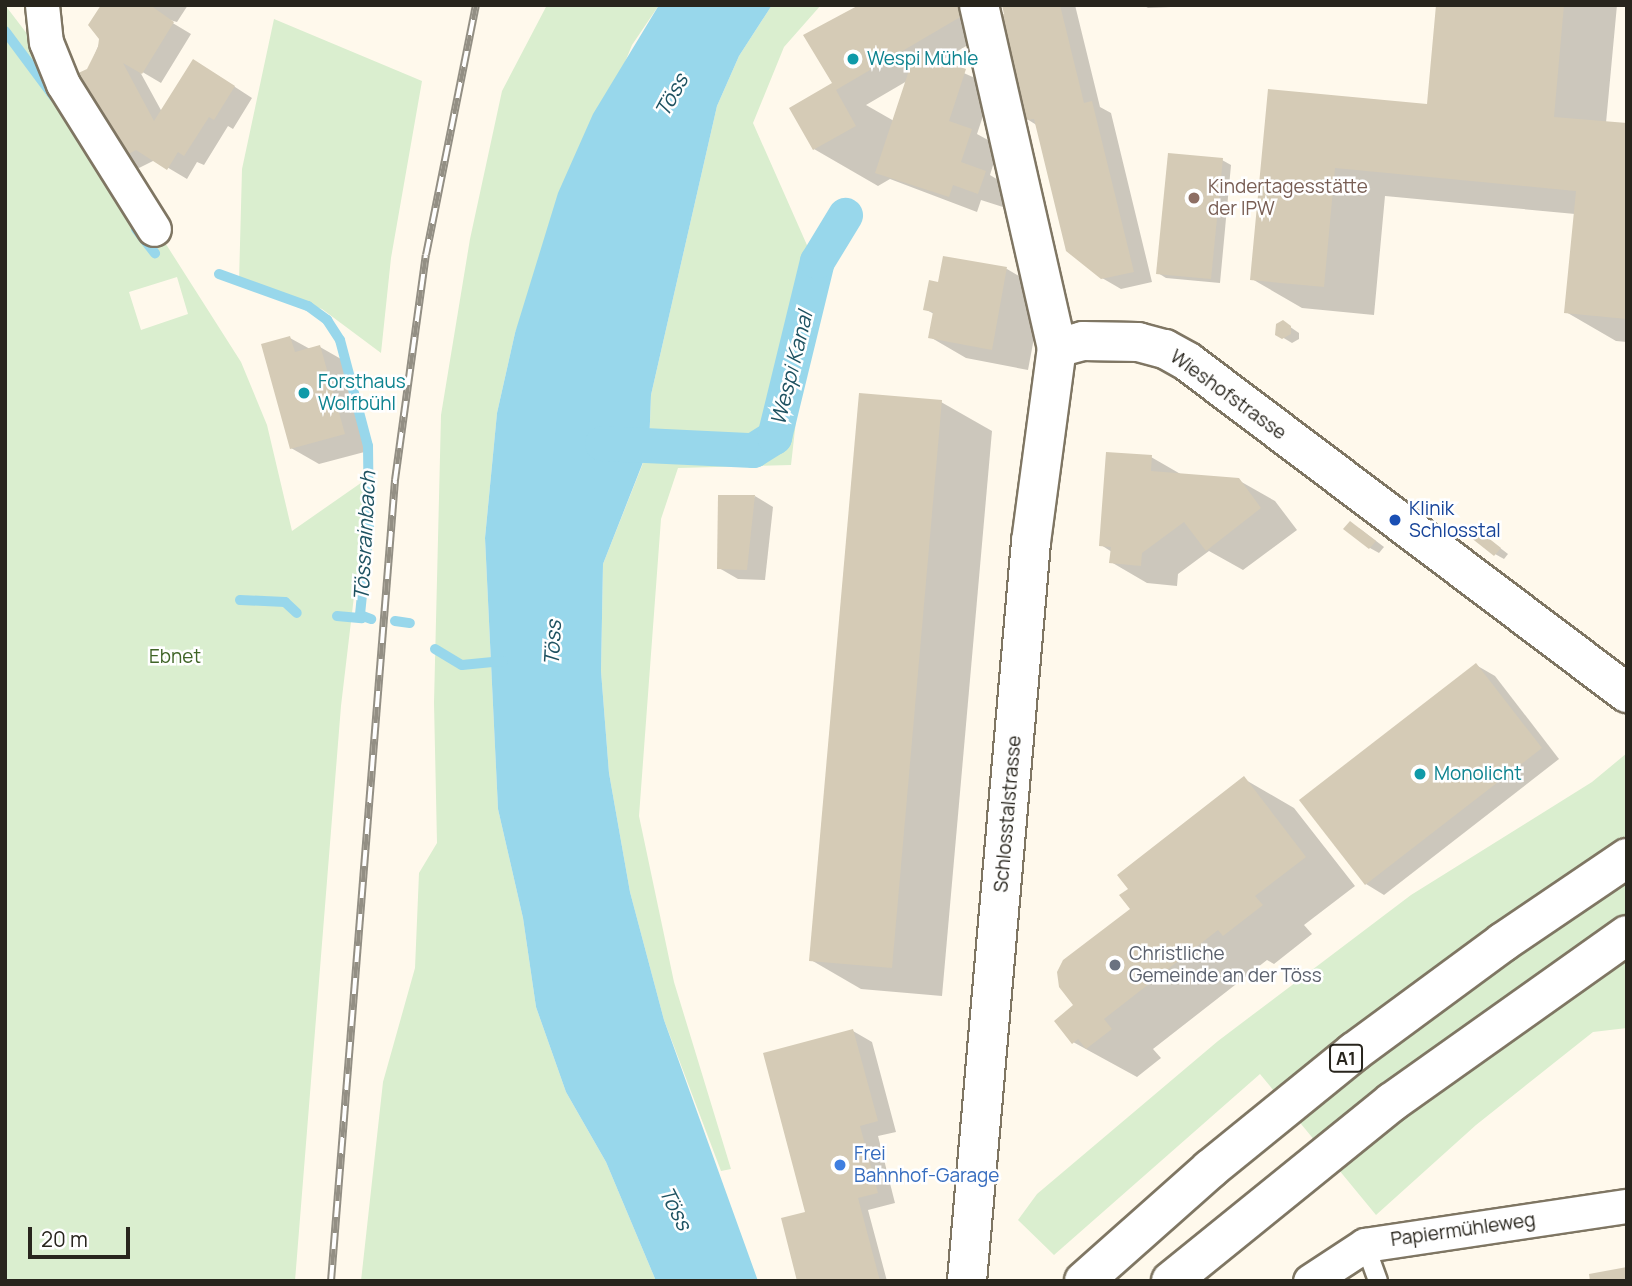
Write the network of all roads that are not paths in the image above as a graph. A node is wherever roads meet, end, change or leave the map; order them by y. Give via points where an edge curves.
1 (42, 5) edge
2 (979, 5) edge
3 (159, 238) dead end
4 (1057, 348) junction
5 (1627, 694) edge
6 (1627, 858) edge
7 (1627, 935) edge
8 (1627, 1206) edge
9 (1365, 1245) junction
10 (967, 1281) edge
11 (1084, 1281) edge
12 (1171, 1281) edge
13 (1310, 1281) edge
14 (1378, 1281) edge

1 - 3 street via 46,42 63,84
2 - 4 main road
4 - 5 main road, Wieshofstrasse via 1083,341 1138,342 1165,349 1188,362
4 - 10 main road, Schlosstalstrasse via 1031,542
6 - 11 main road, A1 via 1354,1052 1210,1169
7 - 12 main road via 1392,1102
8 - 9 street, Papiermühleweg
9 - 13 street, Papiermühleweg
9 - 14 lane

